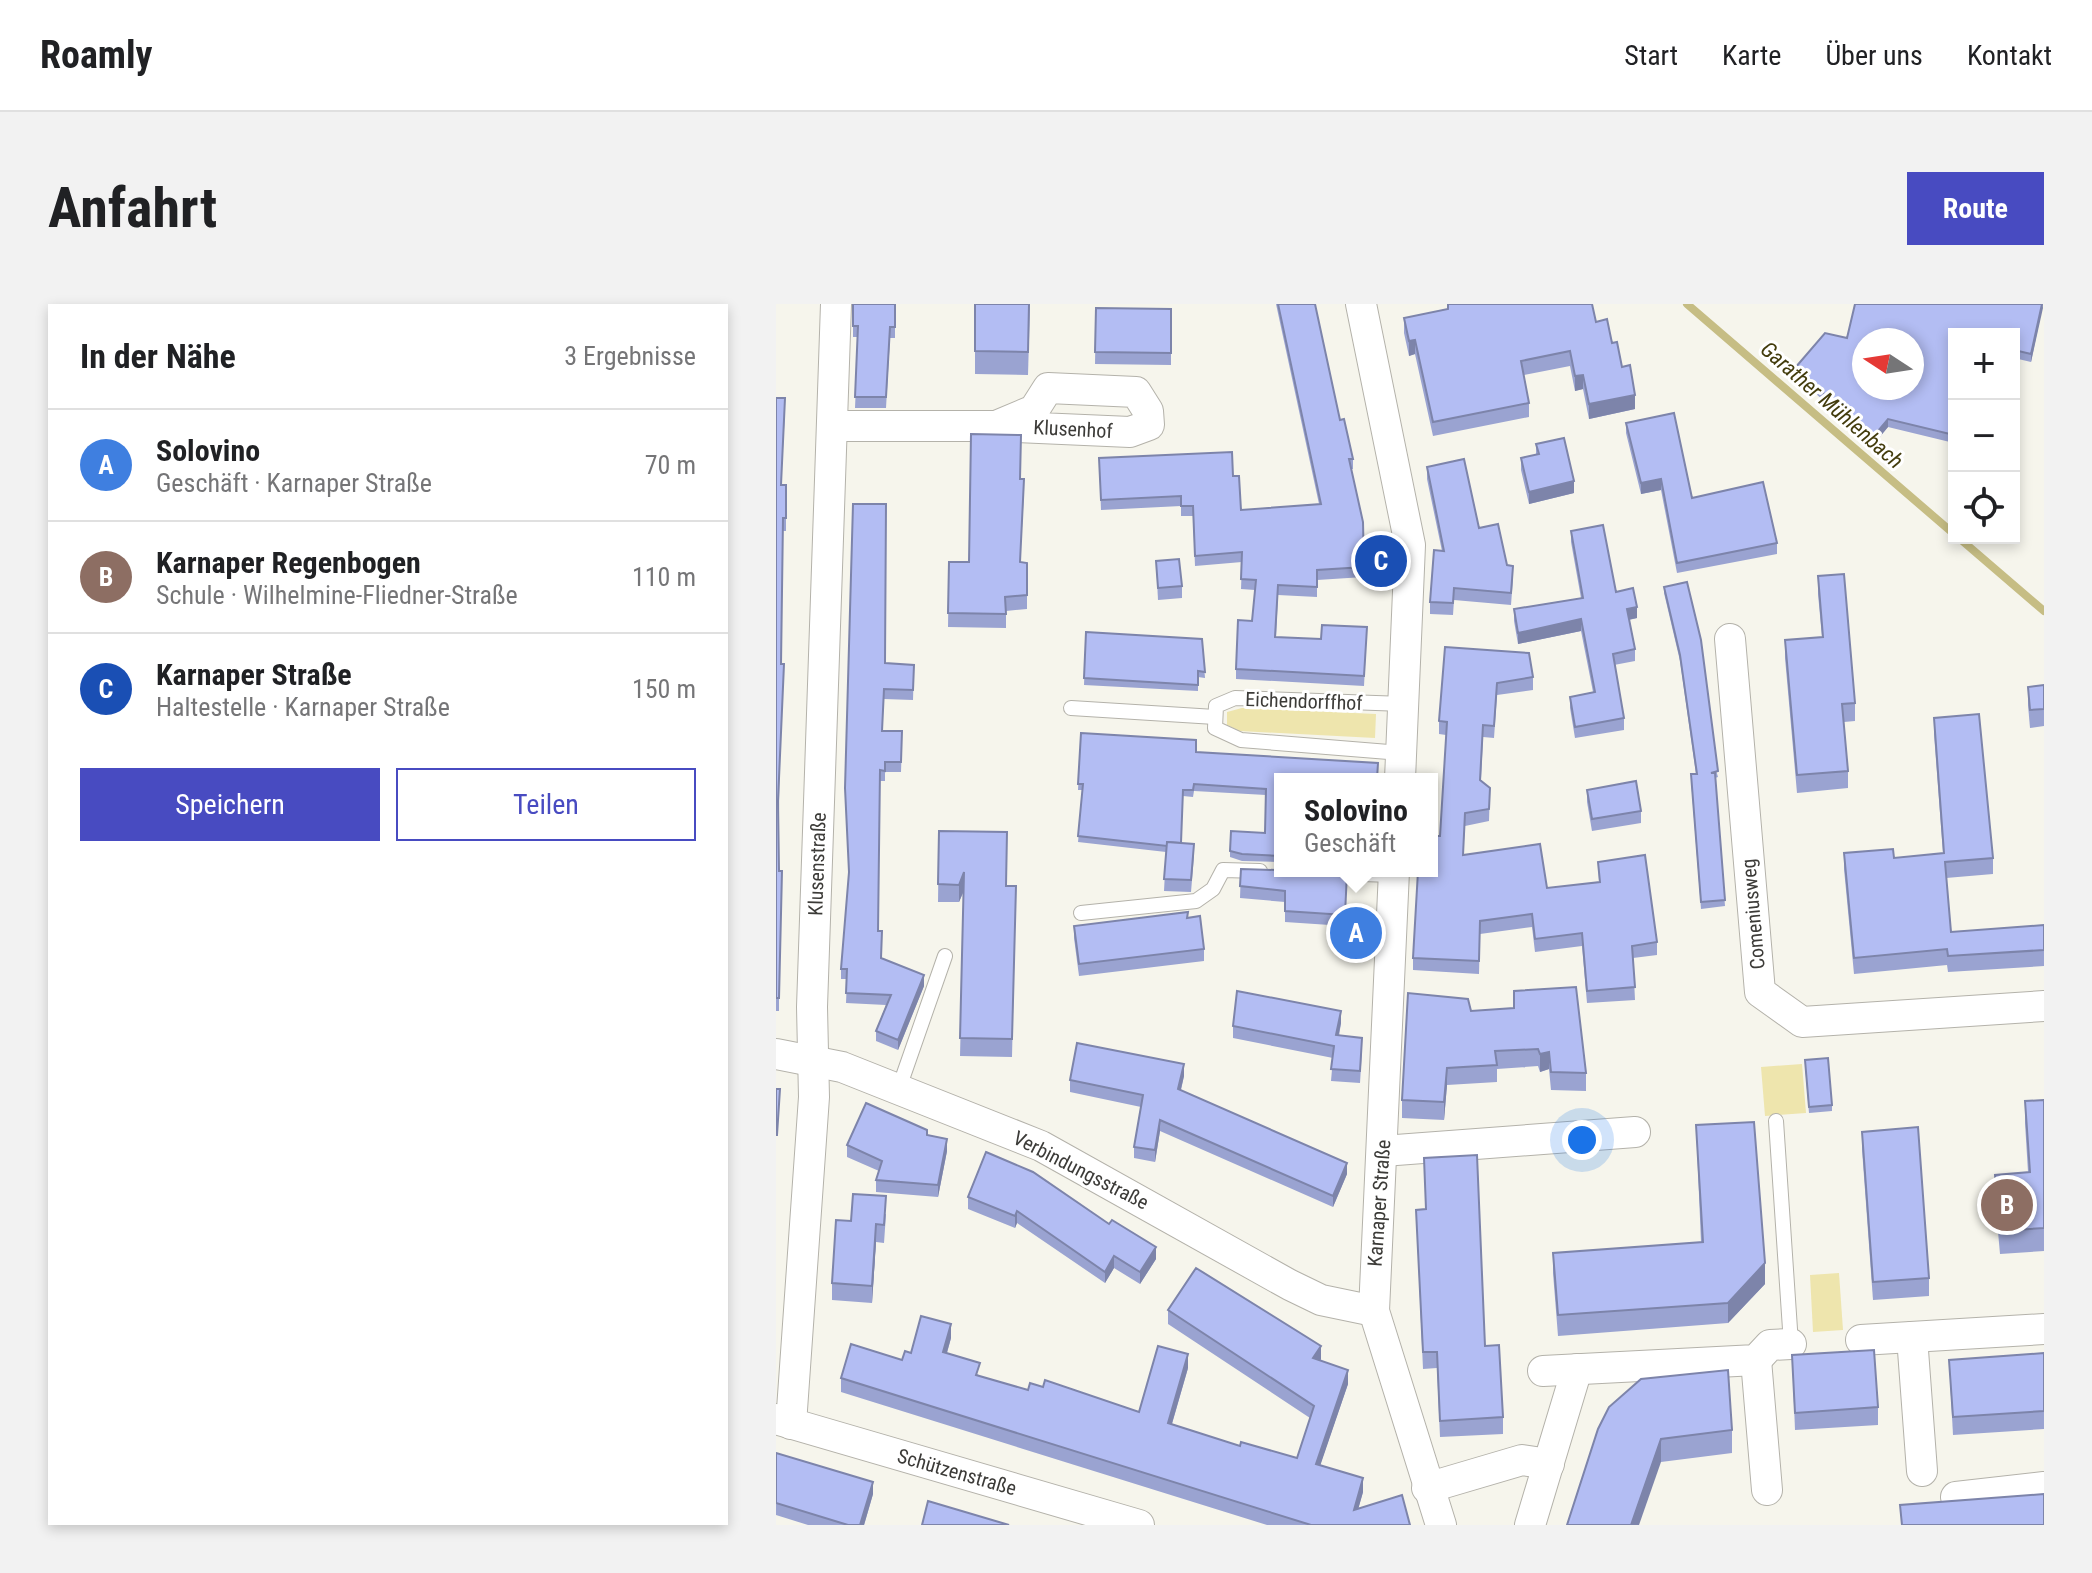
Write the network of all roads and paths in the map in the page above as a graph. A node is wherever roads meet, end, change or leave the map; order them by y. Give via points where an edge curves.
1 (836, 304) edge
2 (1361, 304) edge
3 (834, 426) junction
4 (996, 426) dead end
5 (1730, 639) dead end
6 (1404, 704) junction
7 (1071, 708) dead end
8 (1215, 717) junction
9 (1401, 766) edge
10 (1269, 871) edge
11 (1394, 877) edge
12 (1081, 913) dead end
13 (945, 956) dead end
14 (2044, 1006) edge
15 (776, 1054) edge
16 (816, 1060) junction
17 (899, 1088) junction
18 (1776, 1121) dead end
19 (1635, 1132) dead end
20 (1383, 1151) junction
21 (1374, 1311) junction
22 (2044, 1329) edge
23 (1912, 1337) junction
24 (1861, 1340) dead end
25 (1791, 1344) joint
26 (1756, 1360) junction
27 (1577, 1369) junction
28 (1543, 1371) dead end
29 (783, 1422) edge
30 (1549, 1464) junction
31 (1922, 1471) dead end
32 (2044, 1487) edge
33 (1427, 1488) junction
34 (1767, 1490) dead end
35 (1956, 1497) edge
36 (1074, 1516) edge
37 (1139, 1525) edge
38 (1441, 1525) edge
39 (1530, 1525) edge

1 - 3 street, Klusenstraße
2 - 6 street via 1410,545
3 - 4 street
3 - 16 street, Klusenstraße via 812,1007
5 - 14 street, Comeniusweg via 1760,992 1802,1022
6 - 8 lane, Eichendorffhof via 1235,698 1216,706
6 - 9 street
7 - 8 lane
8 - 9 lane, Eichendorffhof via 1215,728 1241,740
10 - 12 lane via 1223,870 1213,889 1196,901
11 - 20 street, Karnaper Straße
13 - 17 lane
15 - 16 street, Verbindungsstraße
16 - 17 street, Verbindungsstraße
16 - 29 street, Klusenstraße
17 - 21 street, Verbindungsstraße via 1041,1146 1321,1300
18 - 25 lane
19 - 20 street
20 - 21 street, Karnaper Straße
21 - 33 street, Karnaper Straße
22 - 23 street
23 - 24 street
23 - 31 street
25 - 26 street via 1770,1345
26 - 27 street
26 - 34 street
27 - 28 street
27 - 30 street
29 - 36 street, Schützenstraße
30 - 33 street via 1522,1460
30 - 39 street
32 - 35 street
33 - 38 street, Karnaper Straße
36 - 37 street, Schützenstraße

